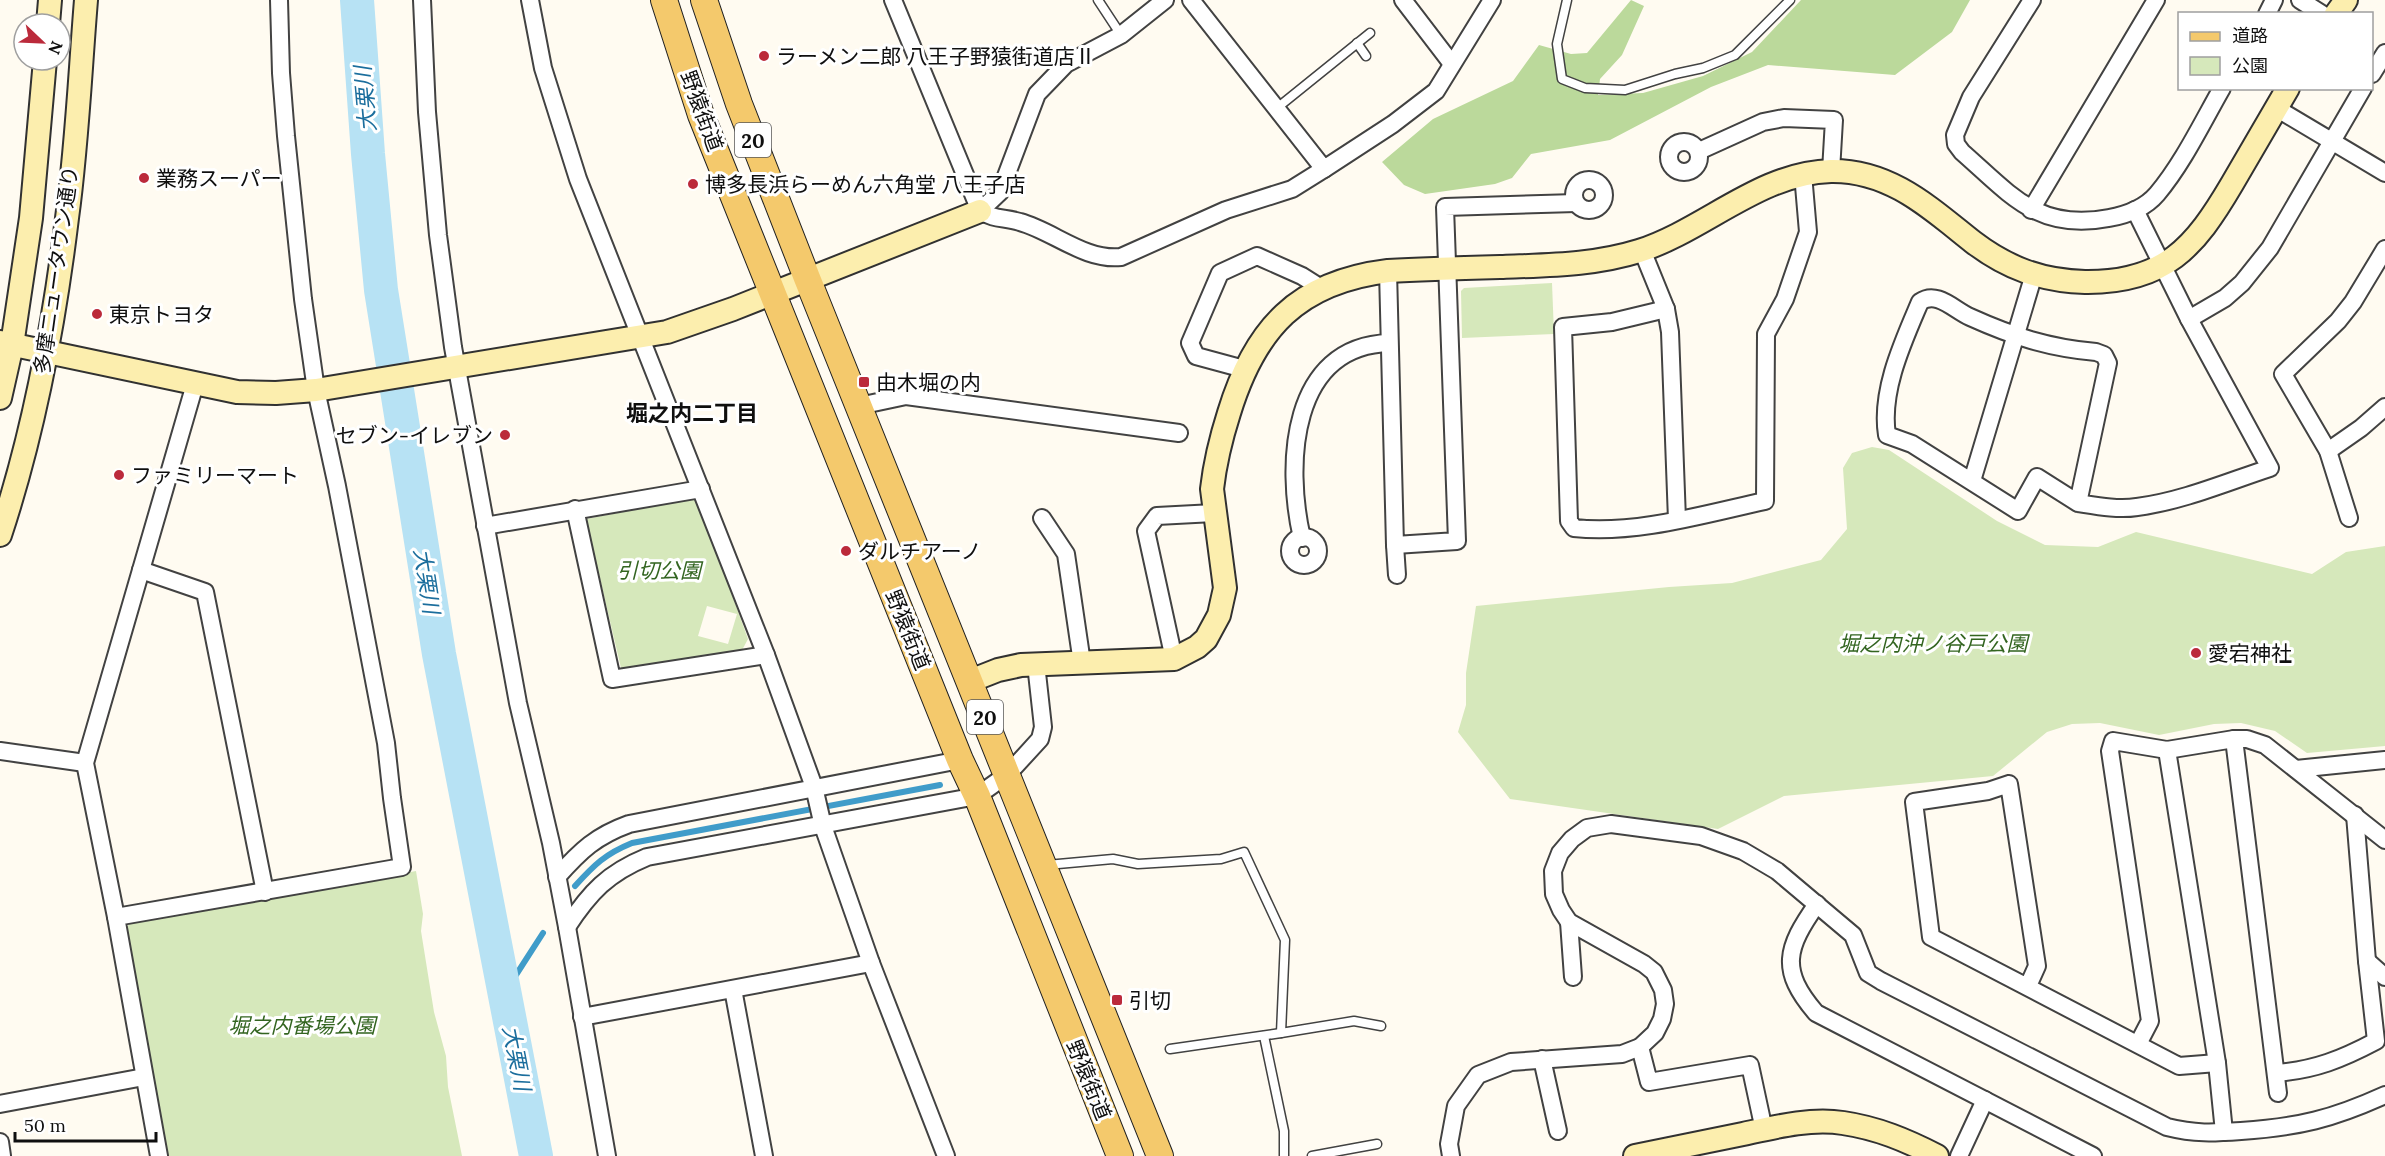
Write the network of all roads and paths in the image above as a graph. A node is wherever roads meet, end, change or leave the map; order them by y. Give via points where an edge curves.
1 (86, 0) edge
2 (279, 0) edge
3 (422, 0) edge
4 (530, 0) edge
5 (664, 0) edge
6 (704, 0) edge
7 (893, 0) edge
8 (1098, 0) edge
9 (1165, 0) edge
10 (1191, 0) edge
11 (1403, 0) edge
12 (1492, 0) edge
13 (1567, 0) edge
14 (1790, 0) edge
15 (2032, 0) edge
16 (2156, 0) edge
17 (2300, 0) edge
18 (2319, 12) edge
19 (1370, 33) dead end
20 (1121, 34) junction
21 (1357, 43) junction
22 (2385, 53) edge
23 (1366, 56) dead end
24 (1452, 64) junction
25 (44, 72) edge
26 (2373, 72) edge
27 (2221, 90) edge
28 (2287, 90) edge
29 (2362, 90) edge
30 (1277, 108) junction
31 (2276, 108) junction
32 (2332, 141) junction
33 (1699, 152) dead end
34 (1324, 169) junction
35 (1831, 171) junction
36 (2385, 173) edge
37 (1803, 174) junction
38 (1576, 203) dead end
39 (2031, 210) junction
40 (2135, 210) junction
41 (980, 211) junction
42 (2385, 249) edge
43 (1642, 250) junction
44 (2161, 266) junction
45 (1448, 268) junction
46 (1388, 271) junction
47 (2034, 274) junction
48 (807, 278) junction
49 (1321, 288) junction
50 (772, 293) junction
51 (1666, 309) junction
52 (2189, 319) junction
53 (640, 337) junction
54 (2016, 337) junction
55 (1389, 343) junction
56 (6, 344) edge
57 (46, 352) junction
58 (448, 369) junction
59 (1244, 369) junction
60 (195, 384) junction
61 (316, 390) junction
62 (0, 398) edge
63 (859, 406) junction
64 (2385, 407) edge
65 (1179, 433) dead end
66 (2328, 451) junction
67 (1972, 481) junction
68 (701, 489) junction
69 (2078, 503) junction
70 (575, 509) junction
71 (1214, 513) junction
72 (1042, 518) dead end
73 (2349, 518) dead end
74 (1677, 520) junction
75 (485, 526) junction
76 (0, 535) edge
77 (1302, 538) dead end
78 (1395, 545) junction
79 (141, 570) junction
80 (1397, 575) dead end
81 (766, 655) junction
82 (1174, 658) junction
83 (1082, 663) junction
84 (1036, 664) junction
85 (970, 681) junction
86 (2234, 739) junction
87 (2167, 750) junction
88 (0, 751) edge
89 (960, 760) junction
90 (2385, 760) edge
91 (85, 763) junction
92 (2296, 769) junction
93 (1008, 774) junction
94 (814, 787) junction
95 (977, 796) junction
96 (2355, 815) junction
97 (823, 826) junction
98 (2385, 840) edge
99 (1044, 865) junction
100 (557, 877) junction
101 (265, 892) junction
102 (1817, 904) junction
103 (117, 917) junction
104 (1569, 922) junction
105 (567, 927) junction
106 (2367, 961) junction
107 (870, 963) junction
108 (1573, 977) dead end
109 (2385, 977) edge
110 (2028, 986) junction
111 (733, 989) junction
112 (582, 1017) junction
113 (1381, 1026) dead end
114 (1281, 1034) junction
115 (1264, 1036) junction
116 (2381, 1038) edge
117 (2138, 1044) junction
118 (1640, 1047) junction
119 (1170, 1049) dead end
120 (1542, 1059) junction
121 (2217, 1062) junction
122 (2276, 1073) junction
123 (144, 1077) junction
124 (2278, 1093) dead end
125 (2385, 1095) edge
126 (1985, 1100) junction
127 (0, 1104) edge
128 (1764, 1130) junction
129 (1558, 1131) dead end
130 (2224, 1132) junction
131 (0, 1142) edge
132 (1377, 1144) dead end
133 (2, 1156) edge
134 (159, 1156) edge
135 (607, 1156) edge
136 (764, 1156) edge
137 (946, 1156) edge
138 (1120, 1156) edge
139 (1160, 1156) edge
140 (1284, 1156) edge
141 (1312, 1156) edge
142 (1451, 1156) edge
143 (1635, 1156) edge
144 (1937, 1156) edge
145 (1959, 1156) edge
146 (2093, 1156) edge

1 - 57 street, 多摩ニュータウン通り via 68,216
2 - 61 street via 286,136
3 - 58 street
4 - 53 street via 543,68 565,143
5 - 50 main road, 野猿街道 / 20 via 701,115
6 - 48 main road, 野猿街道 / 20 via 739,104
7 - 41 street
8 - 20 lane
9 - 20 street
10 - 30 street
11 - 24 street
12 - 24 street
13 - 14 lane via 1557,44 1562,79 1585,88 1625,90 1735,55
15 - 39 street via 1971,97 1955,135 1962,152
16 - 39 street
17 - 18 street
19 - 21 lane
20 - 41 street via 1066,64 1037,94 1000,192
21 - 23 lane
21 - 30 lane
22 - 26 street
24 - 34 street via 1436,91
25 - 56 street, 多摩ニュータウン通り via 31,218
27 - 40 street via 2157,194
28 - 31 street
29 - 32 street
30 - 34 street
31 - 32 street
31 - 44 street via 2211,220 2196,240
32 - 36 street
32 - 52 street via 2270,248 2225,298
33 - 35 street via 1763,122 1784,118 1834,120
34 - 41 street via 1292,189 1226,210 1121,257 1096,255 1020,222 991,218
35 - 37 street
35 - 47 street via 1868,175 1900,187 1997,260
37 - 43 street via 1756,192
37 - 74 street via 1808,232 1785,299 1766,334 1765,501
38 - 45 street via 1445,207
39 - 40 street via 2066,221 2099,220
40 - 44 street
41 - 48 street
42 - 66 street via 2338,321 2283,374
43 - 45 street via 1580,264
43 - 51 street
44 - 47 street via 2146,273 2095,282
44 - 52 street
45 - 46 street
45 - 78 street via 1457,541
46 - 49 street
46 - 55 street
47 - 54 street
48 - 50 street
48 - 63 main road, 野猿街道 / 20
49 - 59 street via 1279,319
49 - 59 street via 1257,256 1220,273 1190,343 1196,356
50 - 53 street via 695,323
50 - 89 main road, 野猿街道 / 20
51 - 74 street
51 - 74 street via 1612,322 1563,327 1569,521 1574,528 1586,529
52 - 69 street via 2270,468 2171,501 2135,508
53 - 58 street
53 - 68 street
54 - 67 street
54 - 67 street via 1967,316 1936,297 1927,297 1920,302 1896,365 1887,435 1912,444
54 - 69 street via 2096,352 2104,355 2108,363
55 - 77 street via 1357,348 1340,357 1308,395 1293,484
55 - 78 street
56 - 57 street
56 - 62 street, 多摩ニュータウン通り
57 - 60 street
57 - 76 street, 多摩ニュータウン通り via 17,480
58 - 61 street
58 - 75 street
59 - 71 street via 1221,437 1212,489
60 - 61 street via 247,393
60 - 79 street
61 - 101 street via 387,743 402,867
63 - 65 street via 906,396
63 - 85 main road, 野猿街道 / 20
64 - 66 street
66 - 73 street
67 - 69 street via 2018,511 2037,477
68 - 70 street
68 - 81 street
70 - 75 street
70 - 81 street via 612,679
71 - 82 street via 1226,576 1224,599 1206,639
71 - 82 street via 1156,516 1146,531
72 - 83 street via 1066,554
75 - 100 street via 518,703
78 - 80 street
79 - 91 street
79 - 101 street via 205,592
81 - 94 street
82 - 83 street
83 - 84 street
84 - 85 street via 998,670
84 - 93 street via 1043,727 1040,739
85 - 93 main road, 野猿街道 / 20
86 - 87 street
86 - 92 street via 2265,745
86 - 122 street
87 - 117 street via 2113,741 2110,751 2151,1021
87 - 121 street
88 - 91 street
89 - 94 street
89 - 95 main road, 野猿街道 / 20
90 - 92 street
91 - 103 street
92 - 96 street
93 - 95 street
93 - 99 main road, 野猿街道 / 20
94 - 97 street
94 - 100 street via 629,824 595,839
95 - 97 street
95 - 138 main road, 野猿街道 / 20
96 - 98 street
96 - 106 street
97 - 105 street via 647,857 625,866 598,887
97 - 107 street
99 - 114 lane via 1113,859 1138,864 1221,859 1244,852 1285,940
99 - 139 main road, 野猿街道 / 20
100 - 105 street
101 - 103 street
102 - 104 street via 1777,871 1743,851 1701,836 1611,824 1587,828 1560,853 1553,871 1554,894
102 - 126 street via 1801,927 1790,958 1801,995 1816,1013
102 - 130 street via 1853,935 1869,974 1881,981 2168,1127 2190,1133
103 - 123 street
104 - 108 street
104 - 118 street via 1654,972 1665,1004 1655,1033
105 - 112 street
106 - 109 street
106 - 116 street
107 - 111 street
107 - 137 street
110 - 110 street via 1931,937 1914,802 2009,784 2037,966
110 - 117 street
111 - 112 street
111 - 136 street
112 - 135 street
113 - 114 lane via 1354,1021
114 - 115 lane
115 - 119 lane
115 - 140 lane via 1284,1131
116 - 122 street via 2335,1062
117 - 121 street via 2179,1066
118 - 120 street via 1622,1054
118 - 128 street via 1649,1082 1750,1065
120 - 129 street
120 - 142 street via 1511,1062 1478,1075 1456,1106 1449,1144
121 - 130 street
122 - 124 street
123 - 127 street
123 - 134 street
125 - 130 street via 2312,1123
126 - 145 street
126 - 146 street
128 - 143 street
128 - 144 street via 1817,1122 1841,1123 1905,1139
131 - 133 street
132 - 141 lane

